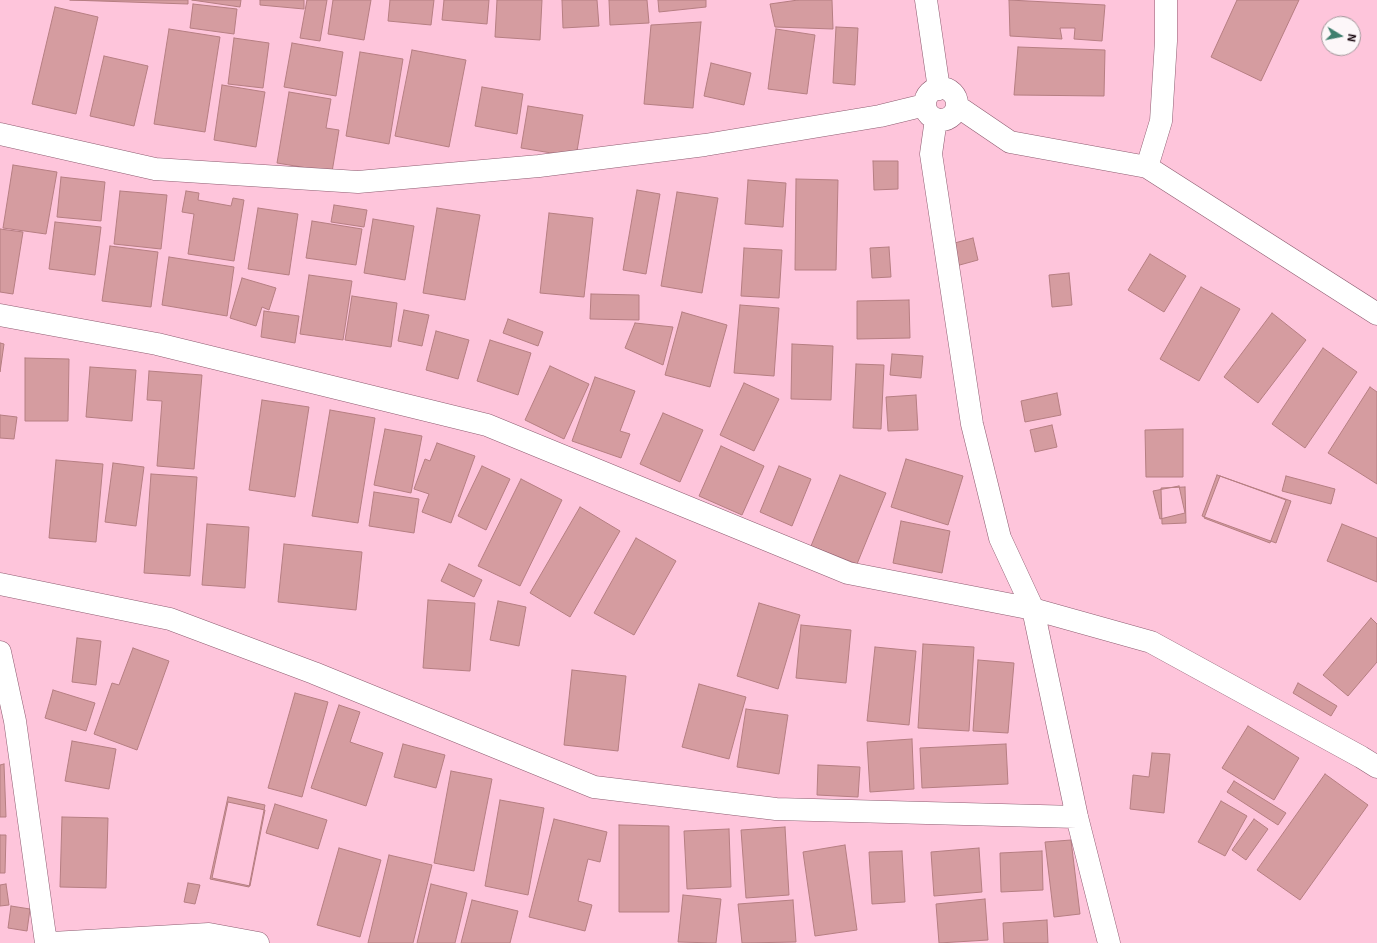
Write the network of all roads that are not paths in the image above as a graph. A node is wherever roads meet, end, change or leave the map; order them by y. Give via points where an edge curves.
1 (926, 0) edge
2 (1166, 0) edge
3 (939, 88) junction
4 (957, 106) junction
5 (931, 112) junction
6 (0, 134) edge
7 (1147, 167) junction
8 (1377, 314) edge
9 (0, 315) edge
10 (0, 584) edge
11 (1033, 609) junction
12 (0, 652) edge
13 (1377, 767) edge
14 (1077, 817) junction
15 (46, 943) edge
16 (52, 943) edge
17 (258, 943) edge
18 (1109, 943) edge

1 - 3 street
2 - 7 street via 1161,120
3 - 4 street via 952,93
3 - 5 street via 931,92 926,100
4 - 5 street via 950,118
4 - 7 street via 1010,142
5 - 6 street via 880,116 705,145 539,166 358,182 155,169
5 - 11 street via 931,154 972,424 1000,538
7 - 8 street
9 - 11 street via 157,344 487,425 848,573
10 - 14 street via 170,619 314,673 594,787 776,809
11 - 13 street via 1152,642
11 - 14 street
12 - 15 street via 15,721
14 - 18 street
16 - 17 street via 209,934

